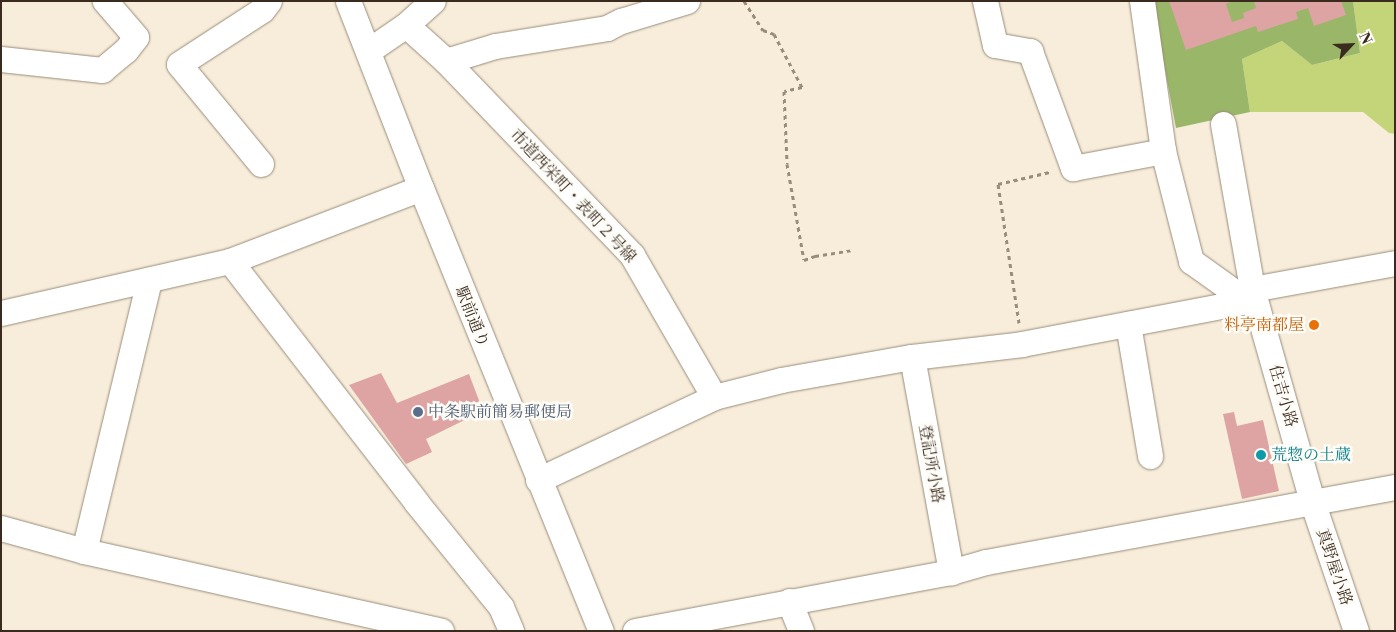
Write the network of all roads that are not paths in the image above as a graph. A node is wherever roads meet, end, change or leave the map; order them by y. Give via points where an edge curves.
1 (105, 1) edge
2 (268, 1) edge
3 (348, 1) edge
4 (433, 1) edge
5 (687, 1) edge
6 (985, 1) edge
7 (1142, 1) edge
8 (406, 25) junction
9 (368, 51) junction
10 (1, 59) edge
11 (446, 60) junction
12 (1222, 124) dead end
13 (1163, 151) junction
14 (261, 164) dead end
15 (420, 188) junction
16 (230, 261) junction
17 (1395, 263) edge
18 (149, 280) junction
19 (1250, 295) junction
20 (1, 313) edge
21 (1128, 324) junction
22 (912, 357) junction
23 (714, 397) junction
24 (1150, 456) dead end
25 (538, 480) junction
26 (1395, 488) edge
27 (1313, 504) junction
28 (1, 528) edge
29 (84, 551) junction
30 (951, 572) junction
31 (789, 601) junction
32 (441, 631) edge
33 (511, 631) edge
34 (600, 631) edge
35 (635, 631) edge
36 (800, 631) edge
37 (1356, 631) edge

1 - 10 street via 136,37 102,70
2 - 14 street via 262,10 179,64
3 - 9 street, 駅前通り
4 - 8 street
5 - 11 street via 607,28 495,46
6 - 13 street via 995,45 1030,51 1073,168
7 - 13 street
8 - 9 street
8 - 11 street, 市道西栄町・表町２号線
9 - 15 street, 駅前通り
11 - 23 street, 市道西栄町・表町２号線 via 632,255
12 - 19 street, 住吉小路
13 - 19 street via 1190,262
15 - 16 street
15 - 25 street, 駅前通り
16 - 18 street
16 - 33 street via 416,502 501,606
17 - 19 street
18 - 20 street
18 - 29 street
19 - 21 street
19 - 27 street, 住吉小路
21 - 22 street via 1022,344
21 - 24 street
22 - 23 street via 781,380
22 - 30 street, 登記所小路
23 - 25 street
25 - 34 street, 駅前通り
26 - 27 street
27 - 30 street via 986,562
27 - 37 street, 真野屋小路
28 - 29 street
29 - 32 street
30 - 31 street
31 - 35 street
31 - 36 street

